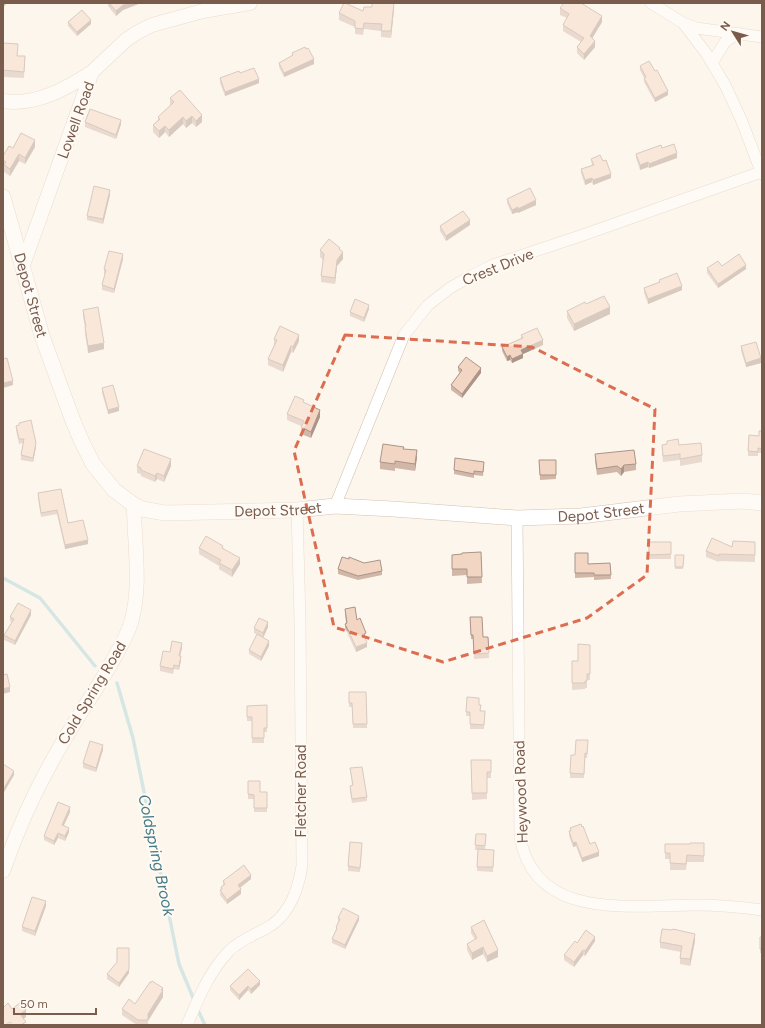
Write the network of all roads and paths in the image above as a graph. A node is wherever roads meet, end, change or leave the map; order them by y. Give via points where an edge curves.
1 (250, 3) edge
2 (651, 3) edge
3 (683, 23) junction
4 (738, 33) junction
5 (762, 36) edge
6 (712, 63) junction
7 (92, 72) junction
8 (3, 101) edge
9 (762, 173) edge
10 (3, 197) edge
11 (23, 266) junction
12 (762, 503) edge
13 (134, 505) junction
14 (335, 506) junction
15 (298, 510) junction
16 (517, 518) junction
17 (3, 871) edge
18 (762, 910) edge
19 (187, 1025) edge

1 - 7 street, Lowell Road via 203,11 152,25 126,40
2 - 3 street
3 - 4 street via 696,28
3 - 6 street
4 - 5 street
4 - 6 street via 725,42
6 - 9 street via 731,96
7 - 8 street via 54,93 39,98
7 - 11 street, Lowell Road
9 - 14 street, Crest Drive via 493,266 444,292 428,306 404,336
10 - 11 main road, Depot Street
11 - 13 main road, Depot Street via 42,336 82,442 93,464 114,490
12 - 16 main road, Depot Street via 743,501 679,504 581,516
13 - 15 main road, Depot Street via 165,513
13 - 17 street, Cold Spring Road via 137,576 135,604 129,628 111,664 48,768 22,822
14 - 15 main road, Depot Street
14 - 16 main road, Depot Street
15 - 19 street, Fletcher Road via 302,866 300,884 291,905 282,917 238,944 219,962 200,992
16 - 18 street, Heywood Road via 520,837 522,849 531,869 552,889 584,902 620,907 697,905

